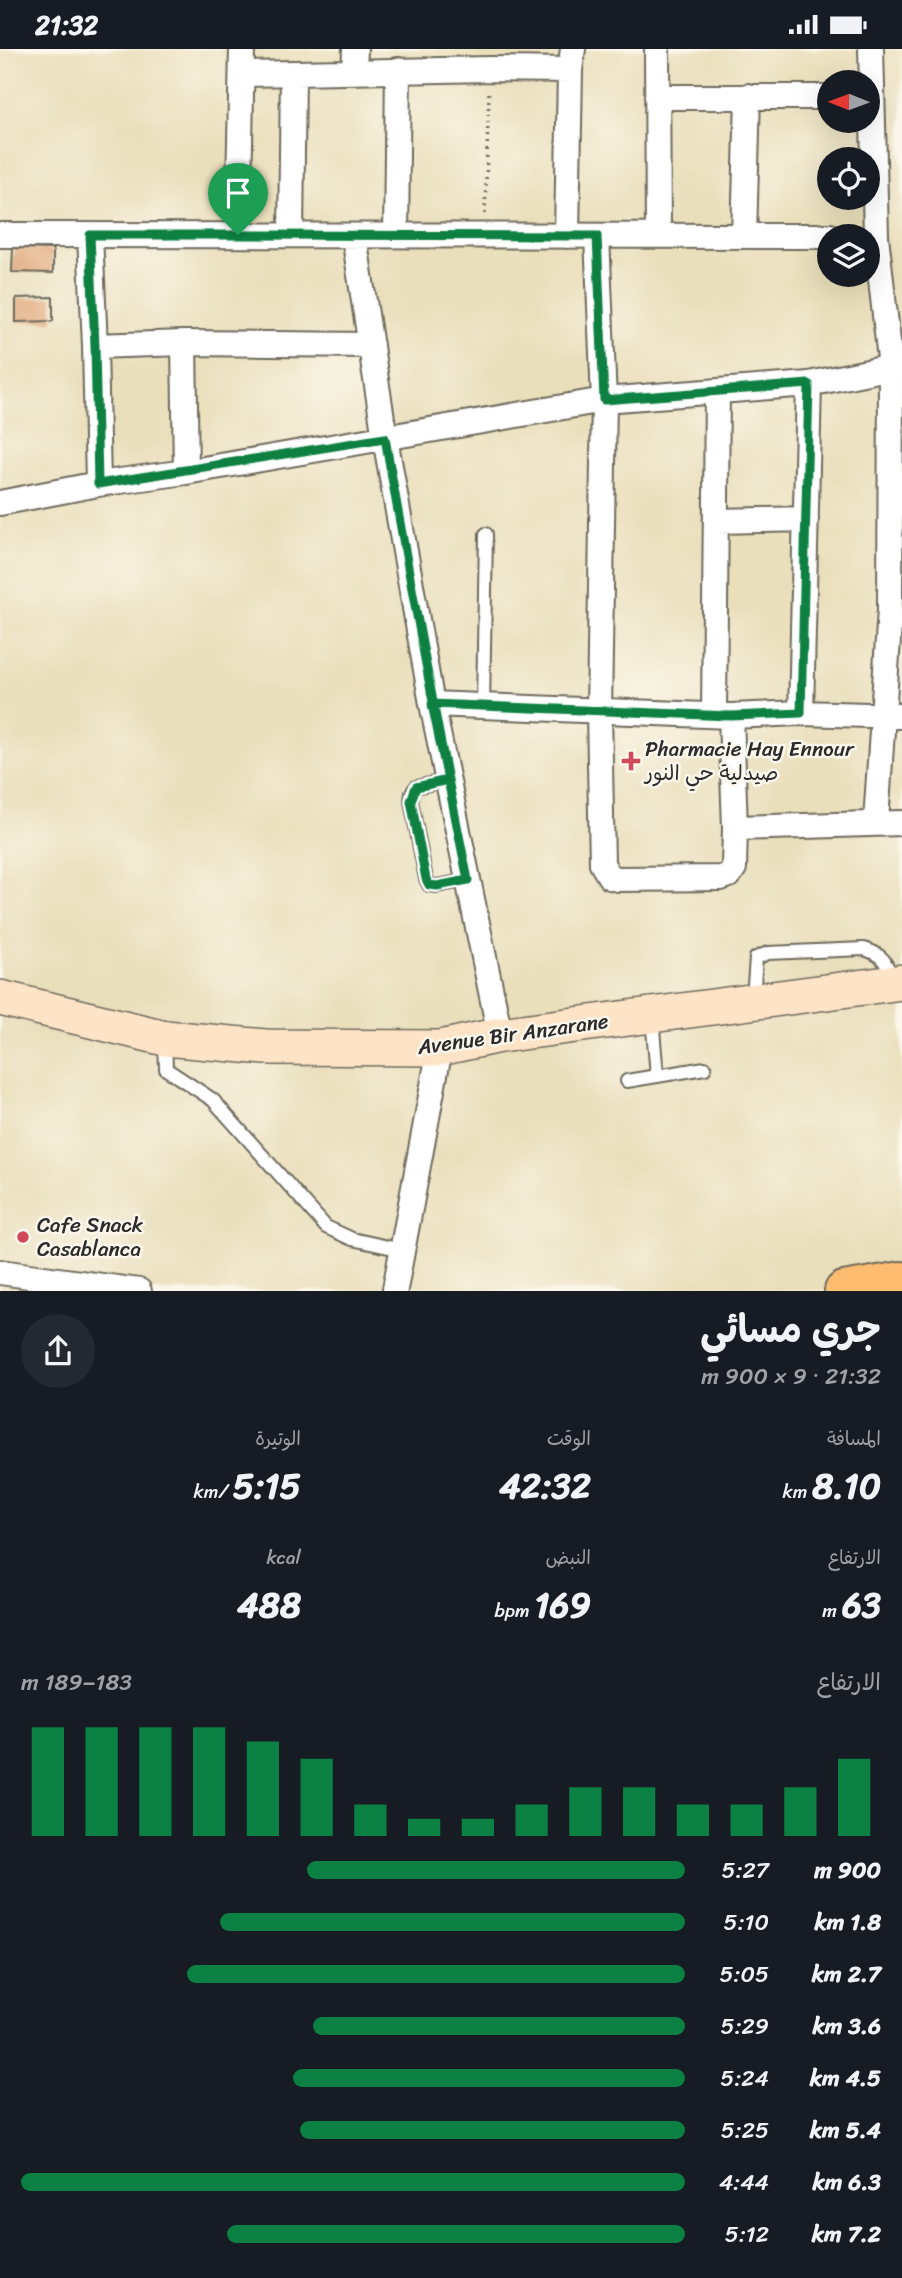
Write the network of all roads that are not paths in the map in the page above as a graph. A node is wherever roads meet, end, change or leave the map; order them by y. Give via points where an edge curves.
1 (242, 49) edge
2 (657, 49) edge
3 (871, 49) edge
4 (355, 60) edge
5 (571, 60) edge
6 (398, 70) junction
7 (871, 70) edge
8 (293, 73) junction
9 (242, 74) junction
10 (748, 96) junction
11 (657, 97) junction
12 (817, 97) edge
13 (871, 133) edge
14 (872, 224) edge
15 (0, 235) edge
16 (90, 235) junction
17 (238, 235) junction
18 (291, 235) junction
19 (354, 236) junction
20 (396, 236) junction
21 (567, 236) junction
22 (597, 236) junction
23 (658, 236) junction
24 (744, 236) junction
25 (817, 236) edge
26 (880, 278) edge
27 (184, 343) junction
28 (371, 345) junction
29 (95, 346) junction
30 (897, 367) edge
31 (809, 384) junction
32 (717, 392) junction
33 (604, 400) junction
34 (385, 438) junction
35 (186, 472) junction
36 (98, 484) junction
37 (0, 503) edge
38 (806, 519) junction
39 (717, 521) junction
40 (486, 534) dead end
41 (896, 609) edge
42 (432, 704) junction
43 (483, 706) junction
44 (599, 712) junction
45 (801, 713) junction
46 (722, 715) junction
47 (893, 716) edge
48 (448, 780) junction
49 (876, 822) junction
50 (902, 823) edge
51 (735, 828) junction
52 (468, 880) junction
53 (899, 988) edge
54 (0, 998) edge
55 (753, 1002) junction
56 (652, 1015) junction
57 (500, 1035) junction
58 (165, 1038) junction
59 (440, 1048) junction
60 (705, 1068) dead end
61 (657, 1076) junction
62 (627, 1081) dead end
63 (402, 1250) junction
64 (0, 1272) edge
65 (902, 1281) edge
66 (388, 1290) edge
67 (139, 1291) edge
68 (844, 1291) edge

1 - 9 street
2 - 11 street
3 - 7 street
4 - 6 street
4 - 8 street
5 - 6 street via 490,69
5 - 21 street
6 - 20 street
8 - 9 street
8 - 18 street
9 - 17 street
10 - 11 street
10 - 12 street
10 - 24 street
11 - 23 street
13 - 14 street
15 - 16 street
16 - 17 street
16 - 29 street
17 - 18 street
18 - 19 street
19 - 20 street
19 - 28 street
20 - 21 street
21 - 22 street
22 - 23 street
22 - 33 street
23 - 24 street
24 - 25 street
26 - 30 street
27 - 28 street
27 - 29 street
27 - 35 street
28 - 34 street
29 - 36 street
30 - 31 street
30 - 41 street
31 - 32 street
31 - 38 street
32 - 33 street
32 - 39 street
33 - 34 street
33 - 44 street
34 - 35 street
34 - 42 street
35 - 36 street
36 - 37 street
38 - 39 street
38 - 45 street
39 - 46 street
40 - 43 lane
41 - 47 street
42 - 43 street
42 - 48 street
43 - 44 street
44 - 46 street
44 - 51 street via 602,864 610,877 729,875 734,868
45 - 46 street
45 - 47 street
46 - 51 street
47 - 49 street
48 - 52 street
48 - 52 lane via 416,787 412,793 426,879 437,886
49 - 50 street
49 - 51 street
52 - 57 street
53 - 55 street, Avenue Bir Anzarane
53 - 55 lane via 878,953 864,949 768,953 756,958
54 - 58 street, Avenue Bir Anzarane
55 - 56 street, Avenue Bir Anzarane
56 - 57 street, Avenue Bir Anzarane
56 - 61 lane
57 - 59 street, Avenue Bir Anzarane
58 - 59 street, Avenue Bir Anzarane via 266,1047
58 - 63 lane via 166,1069 213,1100 326,1227 352,1239
59 - 63 street
60 - 61 lane
61 - 62 lane
63 - 66 street
64 - 67 street
65 - 68 main road

